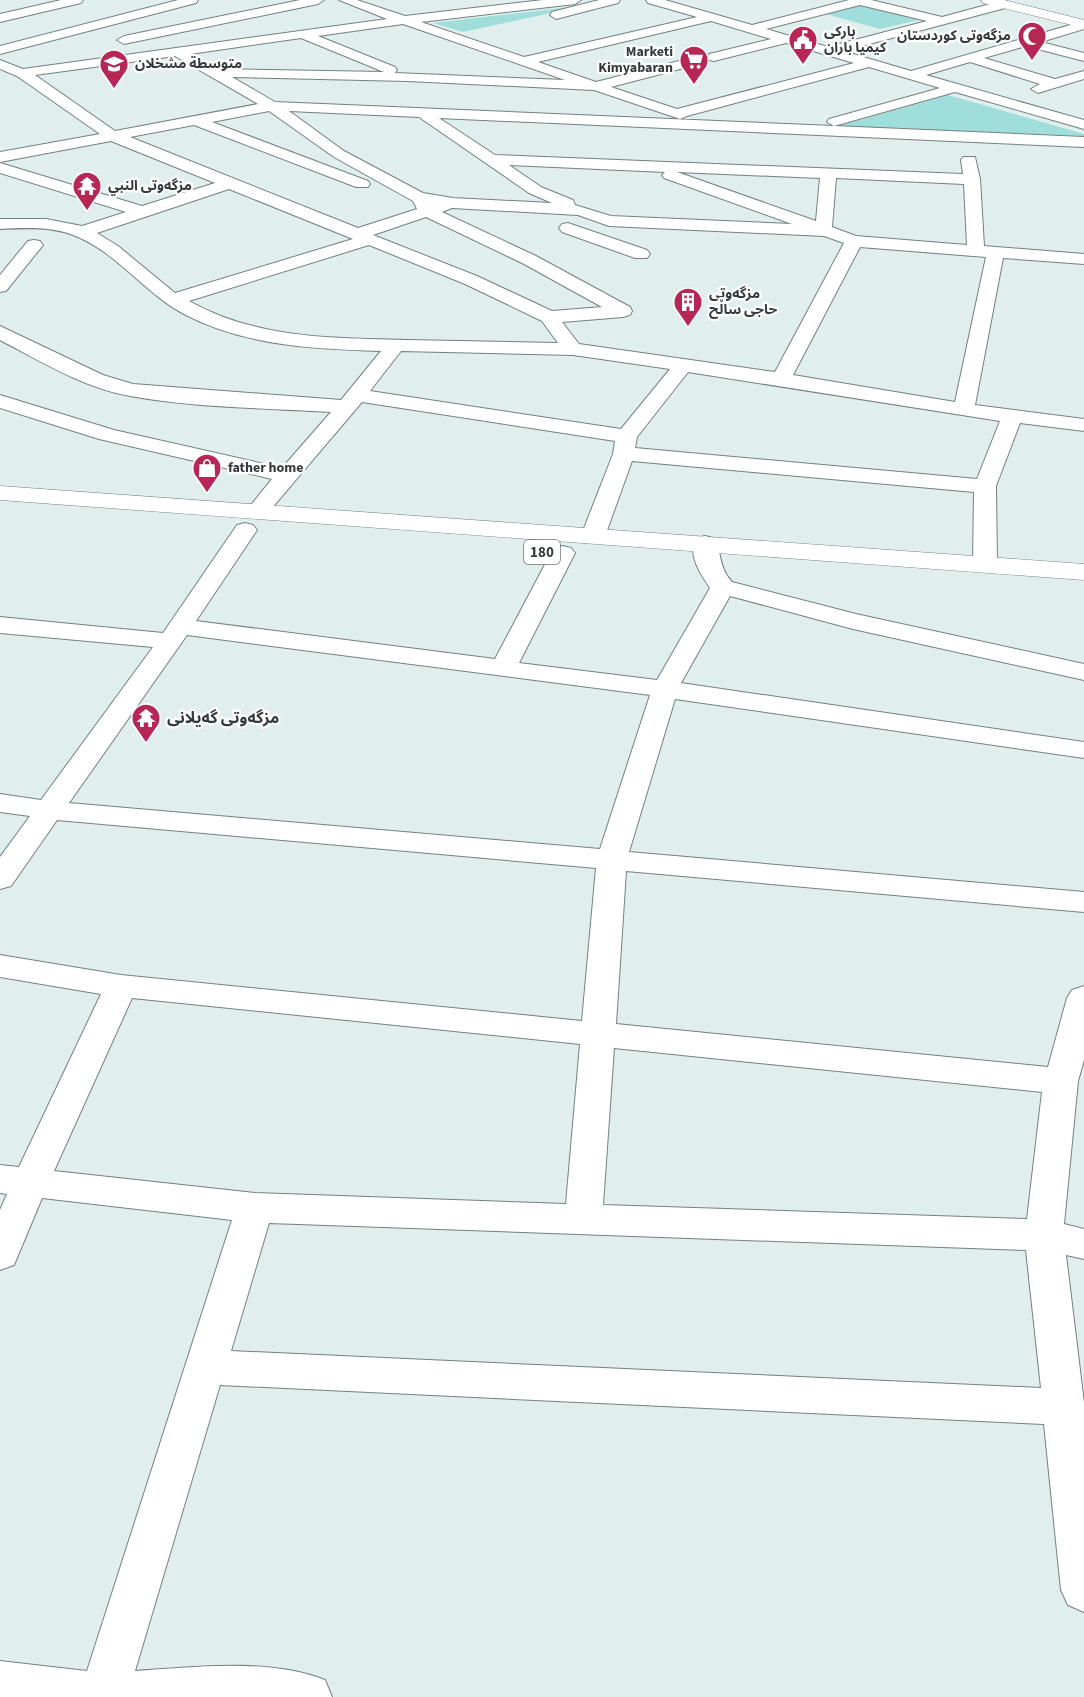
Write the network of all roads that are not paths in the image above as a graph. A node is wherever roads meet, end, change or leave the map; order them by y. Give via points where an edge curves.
1 (77, 0) edge
2 (155, 0) edge
3 (192, 0) edge
4 (318, 0) edge
5 (345, 0) edge
6 (575, 0) edge
7 (614, 0) edge
8 (652, 0) edge
9 (702, 0) edge
10 (862, 0) edge
11 (988, 0) edge
12 (1023, 0) edge
13 (507, 2) edge
14 (1005, 4) junction
15 (168, 6) junction
16 (674, 6) junction
17 (1052, 7) junction
18 (1035, 11) junction
19 (806, 14) junction
20 (1084, 15) edge
21 (711, 17) junction
22 (0, 18) edge
23 (405, 20) junction
24 (538, 20) dead end
25 (829, 20) dead end
26 (941, 21) junction
27 (213, 22) junction
28 (1084, 24) edge
29 (751, 28) junction
30 (915, 28) junction
31 (863, 29) dead end
32 (480, 33) dead end
33 (302, 34) junction
34 (886, 35) junction
35 (946, 36) dead end
36 (457, 38) junction
37 (786, 39) junction
38 (260, 40) junction
39 (116, 41) dead end
40 (966, 42) dead end
41 (1027, 42) junction
42 (0, 50) edge
43 (997, 50) junction
44 (176, 51) junction
45 (828, 51) junction
46 (714, 57) dead end
47 (1084, 57) edge
48 (35, 58) dead end
49 (970, 58) junction
50 (524, 61) junction
51 (868, 63) junction
52 (0, 65) edge
53 (679, 65) dead end
54 (22, 73) junction
55 (214, 73) junction
56 (912, 75) junction
57 (1084, 75) edge
58 (407, 77) junction
59 (1055, 84) junction
60 (596, 86) junction
61 (955, 88) junction
62 (999, 101) junction
63 (272, 106) junction
64 (676, 114) junction
65 (425, 115) junction
66 (196, 120) junction
67 (708, 125) junction
68 (1084, 125) edge
69 (810, 129) junction
70 (113, 136) junction
71 (965, 136) junction
72 (1084, 142) edge
73 (0, 157) edge
74 (492, 160) junction
75 (645, 166) junction
76 (0, 168) edge
77 (830, 173) junction
78 (972, 178) junction
79 (230, 183) junction
80 (423, 204) junction
81 (509, 206) junction
82 (580, 210) junction
83 (143, 212) junction
84 (0, 224) edge
85 (823, 231) junction
86 (82, 232) junction
87 (364, 236) junction
88 (854, 241) junction
89 (11, 244) dead end
90 (33, 245) junction
91 (107, 247) junction
92 (985, 253) junction
93 (641, 254) dead end
94 (1084, 259) edge
95 (3, 281) edge
96 (173, 300) junction
97 (549, 317) junction
98 (0, 332) edge
99 (396, 345) junction
100 (573, 349) junction
101 (684, 364) junction
102 (781, 379) junction
103 (0, 401) edge
104 (352, 401) junction
105 (964, 410) junction
106 (1012, 416) junction
107 (1084, 425) edge
108 (625, 445) junction
109 (287, 476) junction
110 (985, 486) junction
111 (0, 493) edge
112 (0, 510) edge
113 (251, 520) junction
114 (593, 536) junction
115 (706, 551) junction
116 (563, 553) junction
117 (985, 564) junction
118 (1084, 572) edge
119 (1084, 582) edge
120 (723, 587) junction
121 (0, 625) edge
122 (175, 634) junction
123 (503, 669) junction
124 (1084, 672) edge
125 (665, 689) junction
126 (1084, 750) edge
127 (0, 803) edge
128 (48, 810) junction
129 (612, 859) junction
130 (0, 879) edge
131 (1084, 902) edge
132 (0, 966) edge
133 (121, 986) junction
134 (1084, 998) edge
135 (599, 1035) junction
136 (1061, 1081) junction
137 (15, 1181) edge
138 (255, 1208) junction
139 (583, 1219) junction
140 (1044, 1235) junction
141 (1084, 1244) edge
142 (0, 1254) edge
143 (206, 1366) junction
144 (1065, 1407) junction
145 (1084, 1590) edge
146 (0, 1685) edge
147 (103, 1696) edge
148 (308, 1697) edge

1 - 22 street
2 - 15 street
3 - 15 street
4 - 27 street
5 - 23 street
6 - 13 street
7 - 24 street
8 - 16 street
9 - 16 street
10 - 19 street
10 - 26 street
11 - 14 main road
12 - 17 main road
13 - 23 street
14 - 18 main road
14 - 26 street
15 - 27 street
15 - 42 street
16 - 21 street
17 - 18 main road
17 - 20 main road
18 - 28 main road
19 - 25 street
19 - 29 street
21 - 29 street
21 - 50 street
23 - 33 street
23 - 36 street
26 - 30 street
27 - 38 street
27 - 39 street
28 - 41 street
29 - 37 street
30 - 34 street
30 - 35 street
31 - 34 street
32 - 36 street
33 - 38 street
33 - 58 street
34 - 45 street
36 - 50 street
37 - 45 street
37 - 46 street
38 - 44 street
40 - 43 street
41 - 43 street
41 - 47 street
43 - 49 street
44 - 54 street
44 - 55 street
45 - 51 street
48 - 52 street
49 - 56 street
49 - 59 street
50 - 60 street
51 - 56 street
51 - 64 street
52 - 54 street
53 - 60 street
54 - 70 street
55 - 58 street
55 - 63 street
56 - 61 street
57 - 59 street
58 - 60 street
59 - 62 street
60 - 64 street
61 - 62 street
61 - 69 street
62 - 68 street
63 - 65 street
63 - 66 street
63 - 80 street via 339,154
64 - 67 street
65 - 67 street via 615,127
65 - 74 street
66 - 70 street
66 - 80 street
67 - 69 street
69 - 71 street
70 - 73 street
70 - 79 street
71 - 72 street
71 - 78 street
74 - 75 street via 606,159
74 - 82 street via 535,190
75 - 77 street
75 - 85 street
76 - 83 street
77 - 78 street
77 - 85 street
78 - 92 street
79 - 83 street
79 - 87 street
80 - 81 street
80 - 87 street
80 - 97 street via 623,311
81 - 82 street
81 - 93 street
82 - 85 street via 609,221
83 - 86 street
84 - 86 street via 53,225
85 - 88 street
86 - 91 street
87 - 96 street
87 - 97 street
88 - 92 street
88 - 102 street
89 - 90 street
90 - 91 street
90 - 95 street
91 - 96 street
92 - 94 street
92 - 105 street
96 - 99 street via 226,326 260,336 296,342
97 - 100 street
98 - 104 street via 55,361 130,390 174,396
99 - 100 street
99 - 104 street
100 - 101 street
101 - 102 street
101 - 108 street
102 - 105 street
103 - 109 street via 39,416 145,445
104 - 108 street
104 - 109 street
105 - 106 street
106 - 107 street
106 - 110 street
108 - 110 street
108 - 114 street
109 - 113 street
110 - 117 street
111 - 113 main road, 180
112 - 113 main road, 180
113 - 114 main road, 180
113 - 116 main road, 180
113 - 122 street
114 - 115 main road, 180
115 - 116 main road, 180
115 - 117 main road, 180
115 - 119 main road, 180
115 - 120 street via 710,573
116 - 123 street
117 - 118 main road, 180
120 - 124 street via 853,621
120 - 125 street
121 - 122 street
122 - 123 street
122 - 128 street
123 - 125 street
125 - 126 street
125 - 129 street
127 - 128 street
128 - 129 street
128 - 130 street
129 - 131 street
129 - 135 street
132 - 133 street
133 - 135 street
133 - 137 street
134 - 136 street
135 - 136 street
135 - 139 street
136 - 140 street
137 - 138 street
137 - 142 street
138 - 139 street
138 - 143 street
139 - 140 street
140 - 141 street
140 - 144 street
143 - 144 street
143 - 147 street
144 - 145 street
146 - 147 street
147 - 148 street via 233,1689

